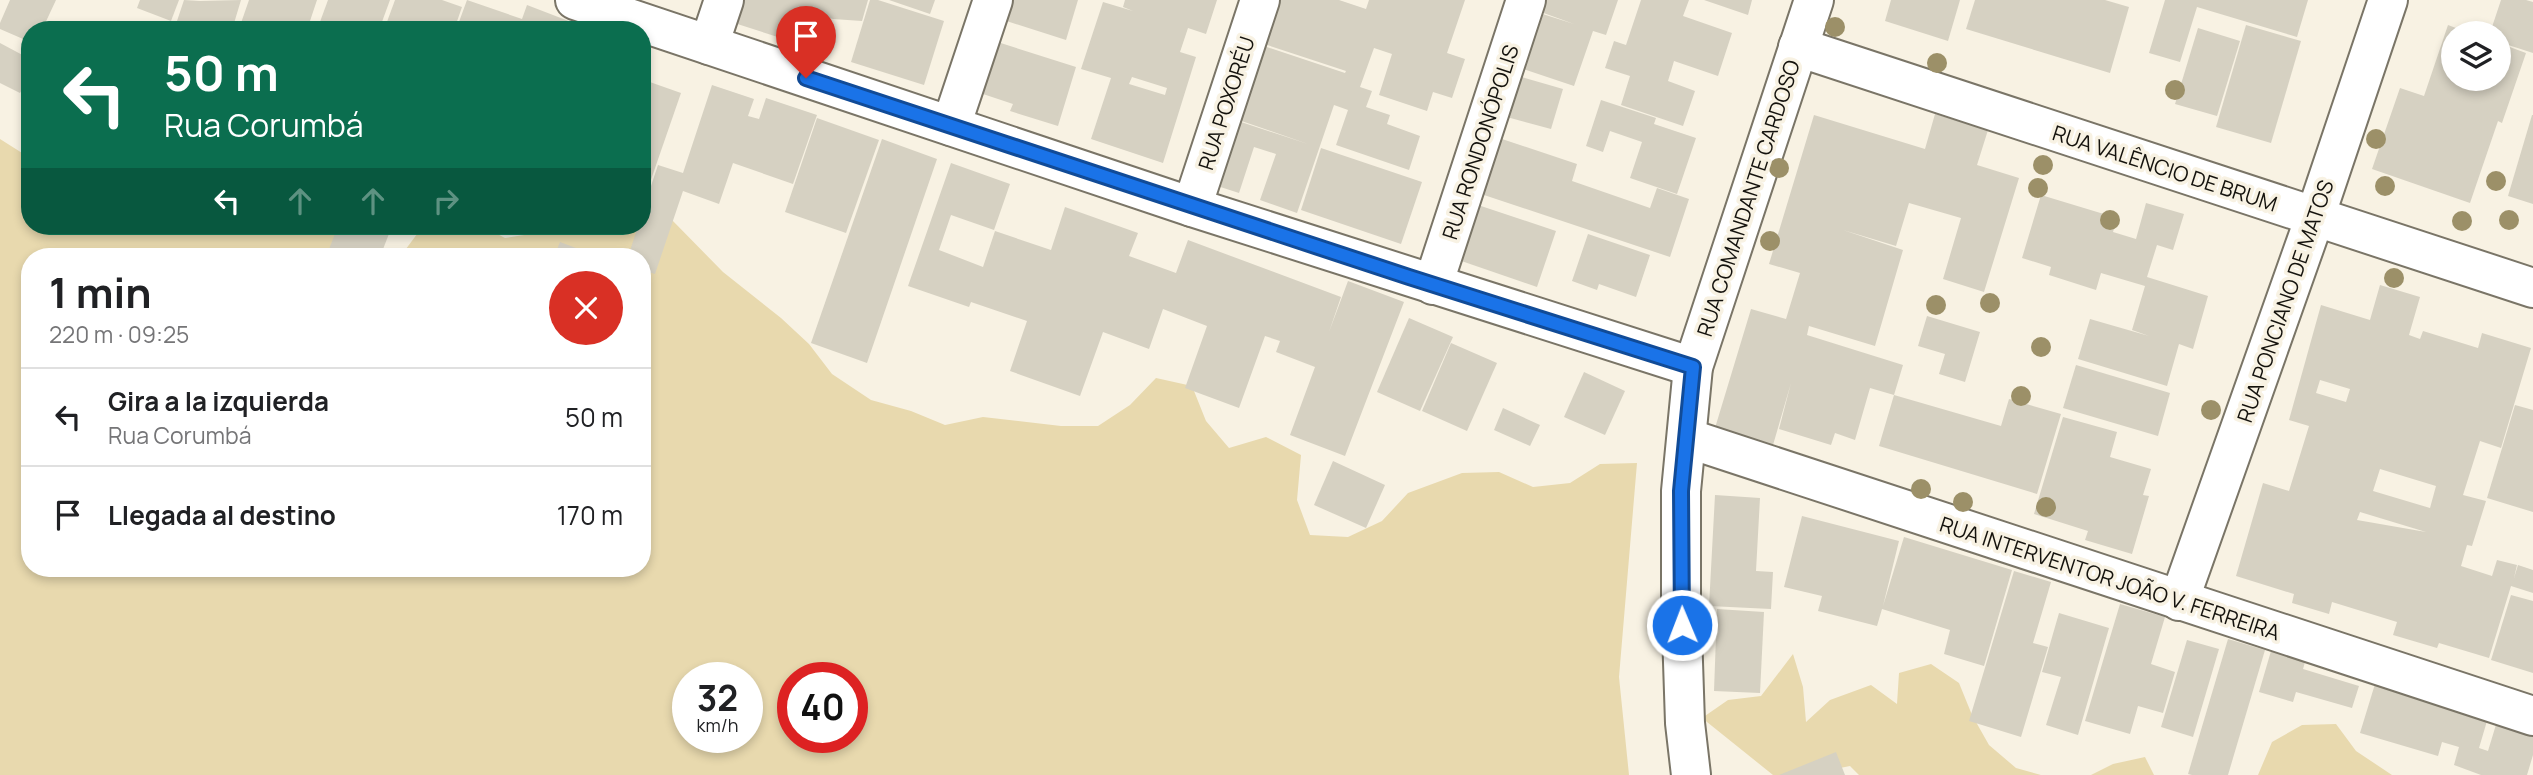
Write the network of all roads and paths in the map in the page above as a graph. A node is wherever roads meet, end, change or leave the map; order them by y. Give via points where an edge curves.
1 (575, 0) edge
2 (724, 0) edge
3 (993, 0) edge
4 (1260, 0) edge
5 (1526, 0) edge
6 (1814, 0) edge
7 (2388, 0) edge
8 (638, 21) edge
9 (651, 26) edge
10 (709, 45) junction
11 (1798, 47) junction
12 (951, 126) junction
13 (1192, 206) junction
14 (2315, 218) junction
15 (1433, 285) junction
16 (2533, 288) edge
17 (1693, 367) junction
18 (1687, 438) junction
19 (2179, 601) junction
20 (2533, 716) edge
21 (1691, 775) edge

1 - 8 street
2 - 10 street
3 - 12 street
4 - 13 street, RUA POXORÉU
5 - 15 street, RUA RONDONÓPOLIS
6 - 11 street, RUA COMANDANTE CARDOSO
7 - 14 street, RUA PONCIANO DE MATOS
9 - 10 street
10 - 12 street
11 - 14 street, RUA VALÊNCIO DE BRUM
11 - 17 street, RUA COMANDANTE CARDOSO
12 - 13 street
13 - 15 street
14 - 16 street, RUA VALÊNCIO DE BRUM
14 - 19 street, RUA PONCIANO DE MATOS
15 - 17 street
17 - 18 street, RUA COMANDANTE CARDOSO
18 - 19 street, RUA INTERVENTOR JOÃO V. FERREIRA
18 - 21 street, RUA COMANDANTE CARDOSO via 1681,491 1681,601
19 - 20 street, RUA INTERVENTOR JOÃO V. FERREIRA

